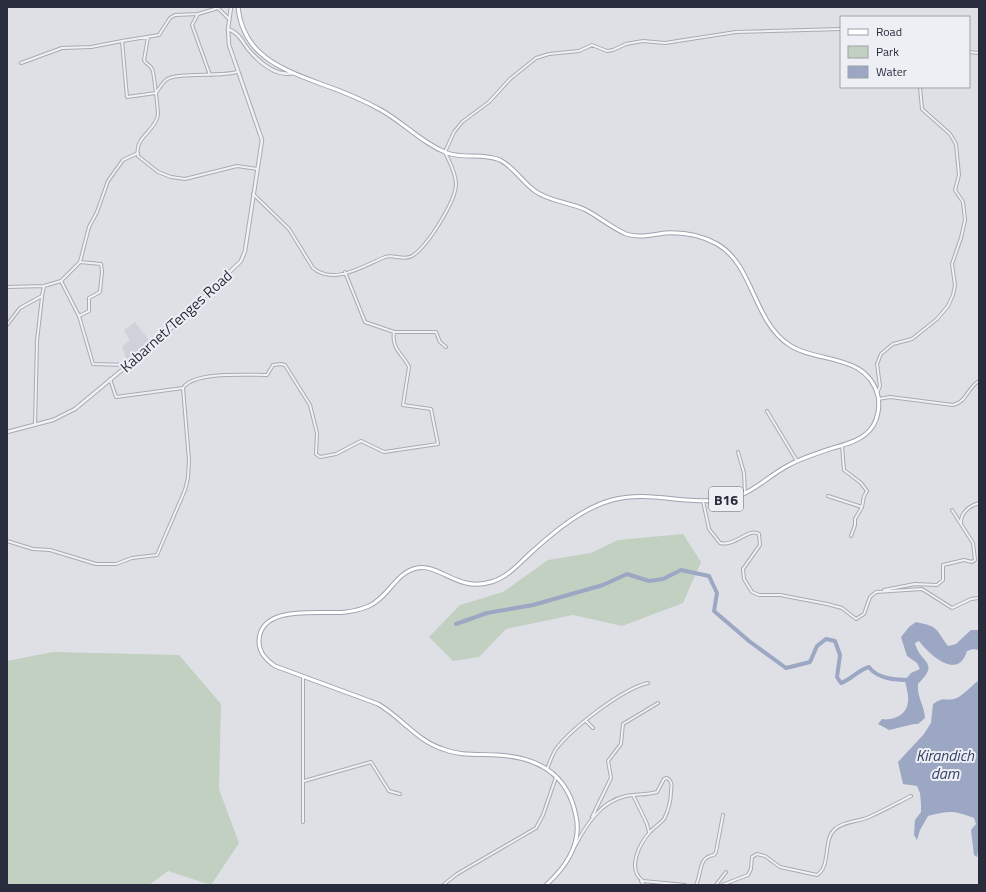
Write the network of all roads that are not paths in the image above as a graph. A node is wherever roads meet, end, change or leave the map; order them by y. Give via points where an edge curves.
1 (218, 7) edge
2 (231, 7) edge
3 (238, 7) edge
4 (198, 14) junction
5 (229, 19) junction
6 (840, 28) edge
7 (228, 29) junction
8 (148, 37) junction
9 (122, 41) junction
10 (21, 63) dead end
11 (237, 72) junction
12 (293, 73) junction
13 (210, 75) junction
14 (920, 88) edge
15 (156, 93) junction
16 (445, 152) junction
17 (138, 153) junction
18 (258, 168) junction
19 (253, 194) junction
20 (80, 262) junction
21 (345, 272) junction
22 (61, 281) junction
23 (44, 286) junction
24 (7, 287) edge
25 (42, 296) junction
26 (79, 316) junction
27 (7, 325) edge
28 (394, 332) junction
29 (446, 347) dead end
30 (128, 364) junction
31 (110, 379) junction
32 (979, 381) edge
33 (183, 388) junction
34 (877, 392) junction
35 (878, 399) junction
36 (767, 411) dead end
37 (35, 425) junction
38 (7, 432) edge
39 (842, 446) junction
40 (738, 452) dead end
41 (797, 461) junction
42 (745, 494) junction
43 (828, 496) dead end
44 (703, 501) junction
45 (979, 503) edge
46 (862, 507) junction
47 (952, 510) dead end
48 (961, 525) junction
49 (851, 536) dead end
50 (7, 541) edge
51 (881, 591) junction
52 (979, 598) edge
53 (303, 677) junction
54 (648, 683) dead end
55 (658, 703) dead end
56 (586, 721) junction
57 (593, 728) dead end
58 (547, 769) junction
59 (557, 776) junction
60 (304, 780) junction
61 (400, 794) dead end
62 (633, 795) junction
63 (911, 796) dead end
64 (723, 815) dead end
65 (592, 818) junction
66 (303, 822) dead end
67 (649, 833) junction
68 (575, 846) junction
69 (726, 872) dead end
70 (641, 880) junction
71 (443, 885) edge
72 (546, 885) edge
73 (644, 885) edge
74 (685, 885) edge
75 (696, 885) edge
76 (716, 885) edge
77 (722, 885) edge

1 - 4 street
1 - 5 street
2 - 5 street, Kabarnet/Tenges Road
3 - 12 main road, B16 via 242,26 250,42 270,61
4 - 8 street via 173,16 158,35
4 - 13 street via 192,25
5 - 7 street, Kabarnet/Tenges Road
6 - 16 street via 736,32 664,43 643,41 607,51 592,45 569,53 539,57 510,79 489,102 462,122 454,132
7 - 11 street, Kabarnet/Tenges Road via 229,45
7 - 12 street via 236,32 247,48 266,66 282,75
8 - 9 street
8 - 15 street via 144,60 145,64 153,69
9 - 10 street via 91,47 62,48
9 - 15 street via 126,96
11 - 13 street
11 - 18 street, Kabarnet/Tenges Road via 261,135
12 - 16 main road, B16 via 349,94 379,109
13 - 15 street via 170,78
14 - 34 street via 922,109 950,134 956,144 958,175 955,190 963,202 965,220 952,264 955,285 948,306 914,338 893,344 881,354 877,364 880,386
15 - 17 street via 158,116 139,142
16 - 21 street via 456,185 444,217 425,242 414,255 407,258 388,256 362,268
16 - 34 main road, B16 via 483,156 501,161 540,194 584,209 624,233 633,236 684,233 720,245 737,263 761,310 782,339 795,348 849,364 863,372
17 - 18 street via 158,172 185,179 236,166
17 - 20 street via 123,160 108,181 89,226
18 - 19 street, Kabarnet/Tenges Road
19 - 21 street via 288,228 313,268 329,275
19 - 30 street, Kabarnet/Tenges Road via 245,251 241,261 184,317
20 - 22 street
20 - 26 street via 100,264 102,272 100,292 90,298 89,311
21 - 28 street via 363,320
22 - 23 street
22 - 26 street
23 - 24 street
23 - 25 street
25 - 27 street via 20,308
25 - 37 street via 37,341
26 - 30 street via 93,364
28 - 29 street via 436,332 440,342
28 - 33 street via 395,347 409,367 403,405 431,409 438,444 384,452 361,441 336,454 317,456 317,433 310,405 289,369 281,364 271,367 267,375 206,377 189,382
30 - 31 street, Kabarnet/Tenges Road
31 - 33 street via 116,397
31 - 37 street, Kabarnet/Tenges Road via 69,413
32 - 35 street via 962,402 952,405 890,397
33 - 50 street via 188,478 157,554 132,558 116,564 96,564 50,550 33,549
34 - 35 main road, B16
35 - 39 main road, B16 via 874,425 858,439
36 - 41 street
37 - 38 street, Kabarnet/Tenges Road
39 - 41 main road, B16
39 - 46 street via 844,470 867,490
40 - 42 street via 744,473
41 - 42 main road, B16
42 - 44 main road, B16 via 729,499
43 - 46 street
44 - 51 street via 709,529 720,543 732,544 750,533 759,534 760,545 744,566 743,572 746,583 756,594 780,595 827,604 842,608 856,619 864,614 871,594
44 - 53 main road, B16 via 646,496 612,500 581,514 538,546 514,570 493,582 464,584 433,570 418,568 404,574 382,598 363,608 348,612 305,613 277,617 260,633 260,649 263,656 274,666
45 - 48 street via 966,510 961,518
46 - 49 street via 854,518
47 - 48 street
48 - 51 street via 973,543 974,561 964,560 943,565 943,580 937,584 914,584
51 - 52 street via 922,589 952,608 970,599
53 - 58 main road, B16 via 378,704 426,742 443,750 469,755 519,757
53 - 60 street
54 - 56 street via 623,693
55 - 65 street via 624,724 621,744 608,761 611,778
56 - 57 street
56 - 58 street via 559,746
58 - 59 main road, B16
59 - 68 main road, B16 via 570,795 575,809
59 - 71 street via 536,828 457,874
60 - 61 street via 371,762 389,791
60 - 66 street
62 - 65 street via 614,800
62 - 67 street via 648,824
62 - 67 street via 657,792 665,778 672,783 665,816
63 - 77 street via 868,817 836,828 831,835 824,865 817,875 780,867 757,854 752,857 748,875
64 - 75 street via 716,852 707,856 703,862
65 - 68 street
67 - 70 street via 635,858 637,875
68 - 72 main road, B16 via 566,864
69 - 76 street
70 - 73 street
70 - 74 street

